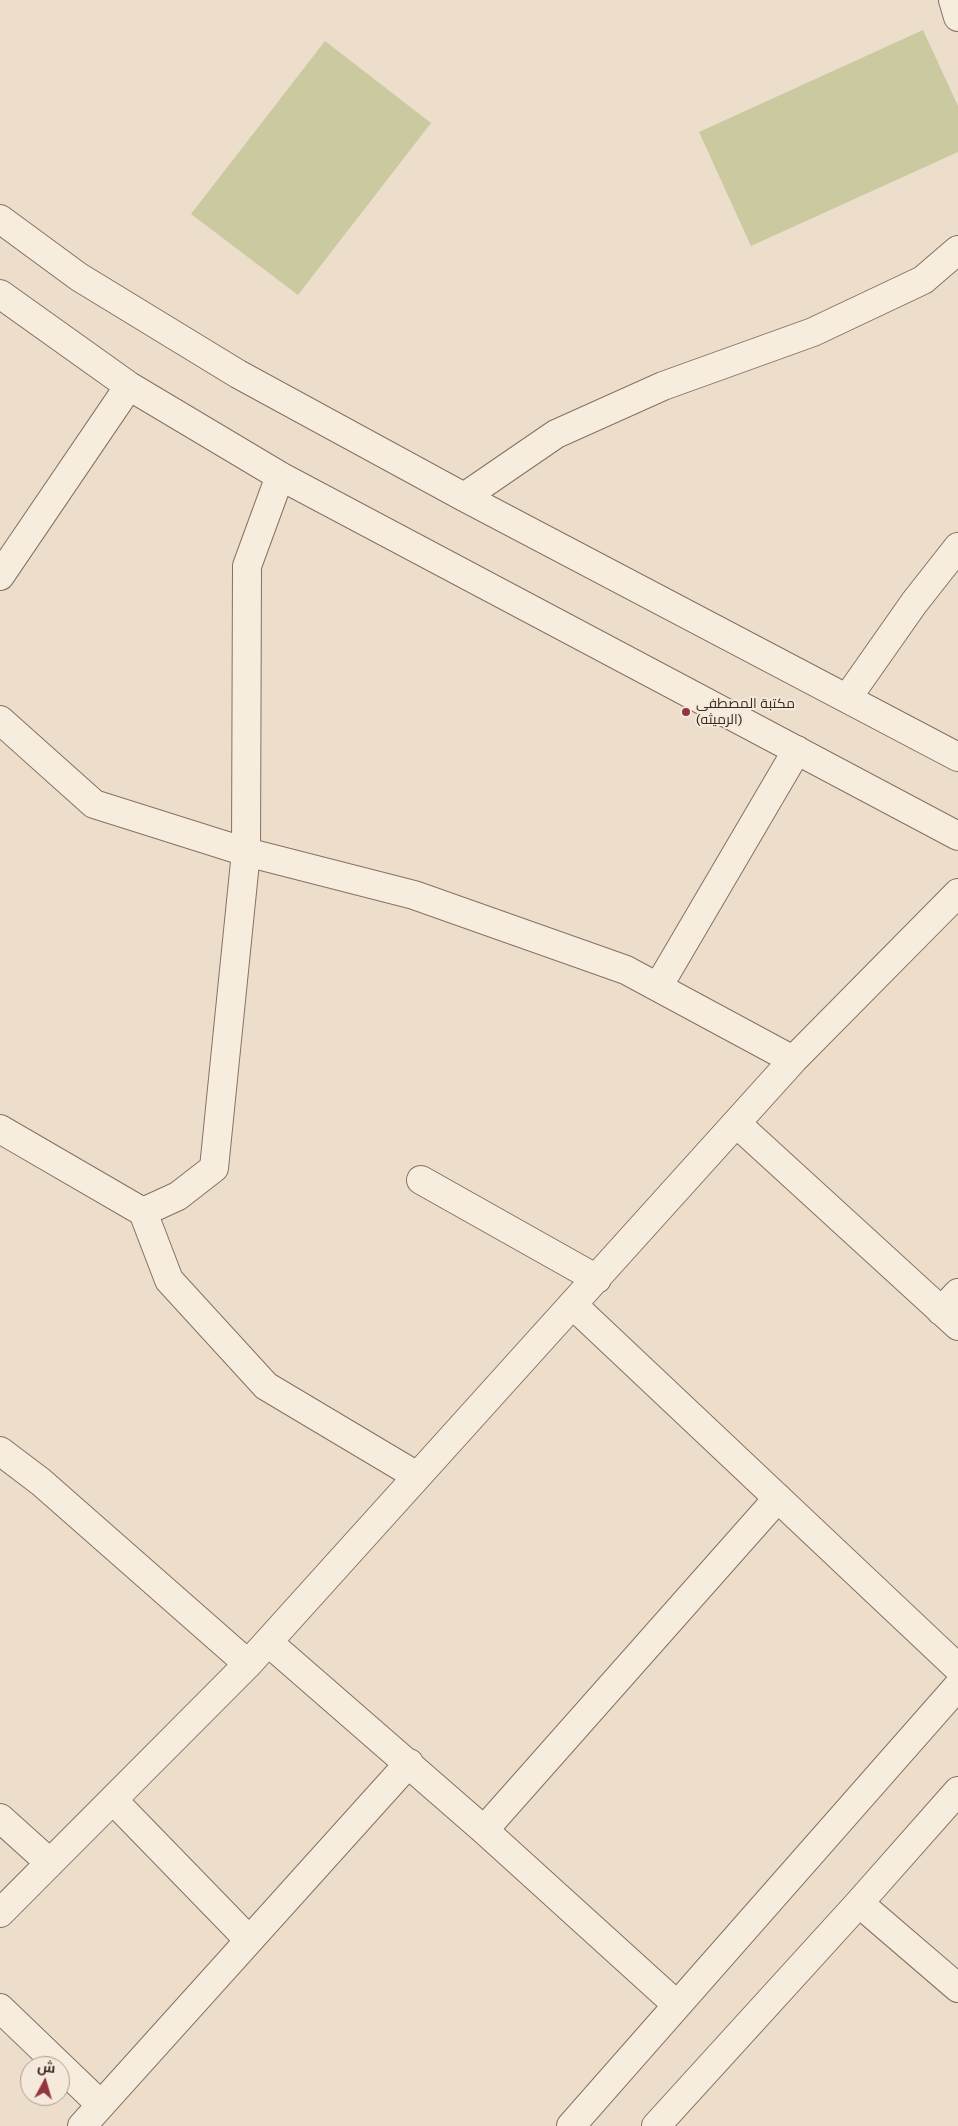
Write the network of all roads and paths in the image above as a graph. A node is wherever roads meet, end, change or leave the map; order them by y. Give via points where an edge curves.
1 (953, 0) edge
2 (958, 17) edge
3 (0, 219) edge
4 (958, 250) edge
5 (0, 294) edge
6 (130, 386) junction
7 (280, 476) junction
8 (464, 497) junction
9 (958, 547) edge
10 (0, 576) edge
11 (848, 697) junction
12 (0, 720) edge
13 (797, 750) junction
14 (958, 757) edge
15 (958, 836) edge
16 (246, 852) junction
17 (958, 893) edge
18 (658, 988) junction
19 (793, 1060) junction
20 (736, 1123) junction
21 (0, 1129) edge
22 (421, 1180) dead end
23 (143, 1212) junction
24 (597, 1278) junction
25 (573, 1305) junction
26 (952, 1310) edge
27 (0, 1451) edge
28 (417, 1476) junction
29 (778, 1498) junction
30 (268, 1642) junction
31 (248, 1664) junction
32 (958, 1668) edge
33 (958, 1686) edge
34 (409, 1763) junction
35 (958, 1791) edge
36 (113, 1800) junction
37 (0, 1818) edge
38 (484, 1830) junction
39 (50, 1863) junction
40 (859, 1903) junction
41 (0, 1913) edge
42 (249, 1940) junction
43 (958, 1988) edge
44 (677, 2005) junction
45 (0, 2008) edge
46 (101, 2105) junction
47 (82, 2126) edge
48 (572, 2126) edge
49 (656, 2126) edge

1 - 2 street
3 - 8 street via 79,277 238,374
4 - 8 street via 923,280 812,332 662,386 556,434
5 - 6 street
6 - 7 street
6 - 10 street
7 - 13 street
7 - 16 street via 247,566
8 - 11 street
9 - 11 street
11 - 14 street
12 - 16 street via 94,804
13 - 15 street
13 - 18 street
16 - 18 street via 414,895 626,970
16 - 23 street via 214,1168 178,1196
17 - 19 street
18 - 19 street
19 - 20 street
20 - 24 street
20 - 26 street
21 - 23 street
22 - 24 street
23 - 28 street via 168,1280 266,1386
24 - 25 street
25 - 28 street
25 - 29 street
27 - 31 street via 41,1482
28 - 30 street
29 - 32 street
29 - 38 street
30 - 31 street
30 - 34 street
31 - 36 street
33 - 44 street
34 - 38 street
34 - 42 street
35 - 40 street
36 - 39 street
36 - 42 street
37 - 39 street
38 - 44 street
39 - 41 street
40 - 43 street
40 - 49 street
42 - 46 street
44 - 48 street
45 - 46 street
46 - 47 street

